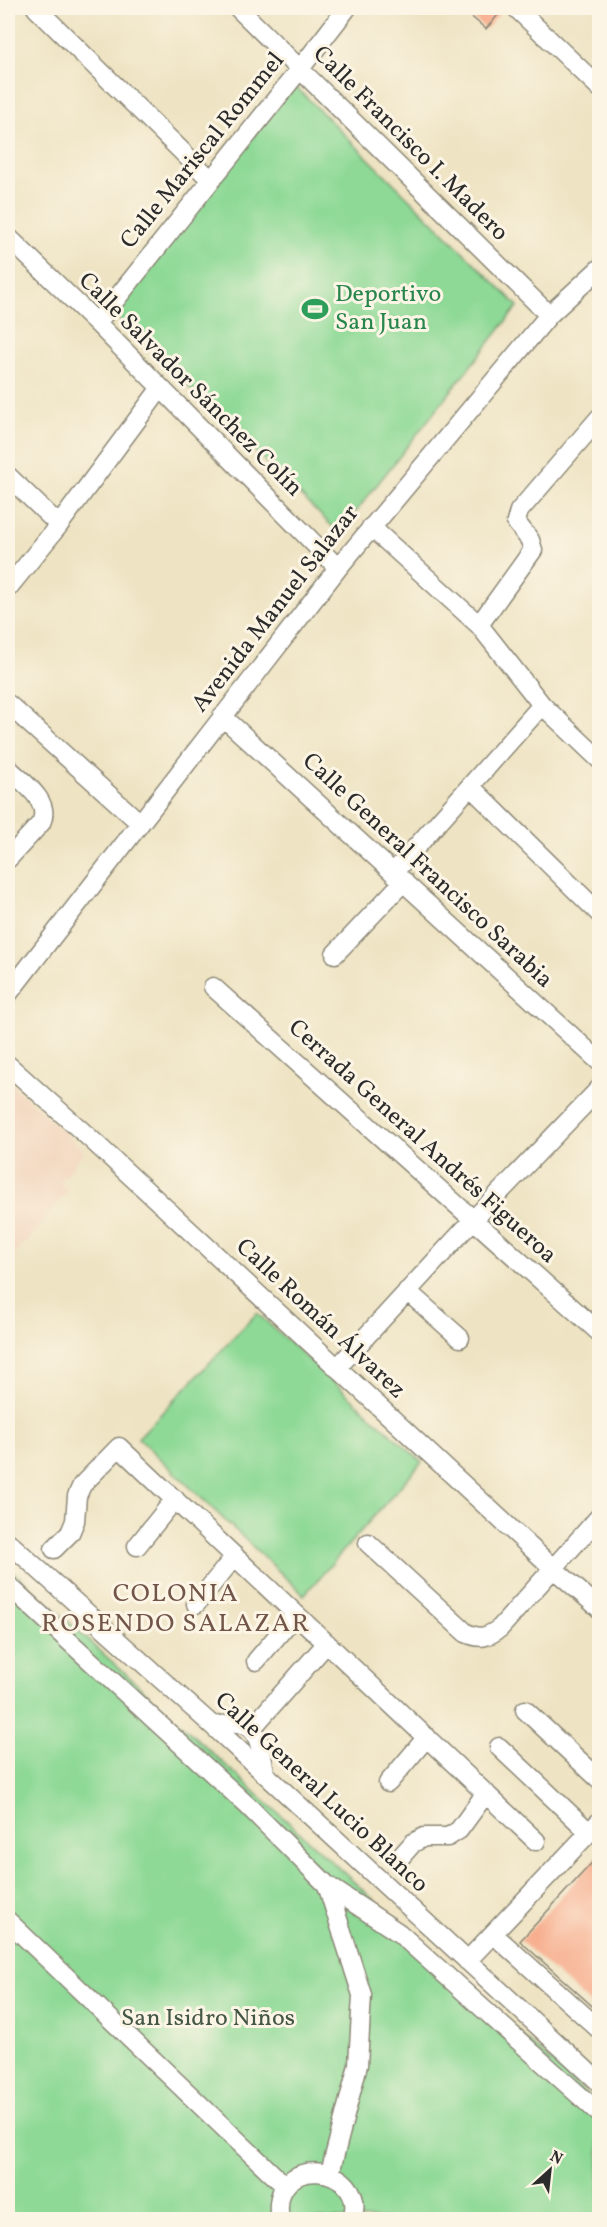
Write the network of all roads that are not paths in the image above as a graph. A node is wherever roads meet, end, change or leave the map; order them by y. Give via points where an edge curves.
1 (36, 8) edge
2 (238, 8) edge
3 (347, 8) edge
4 (516, 8) edge
5 (300, 69) junction
6 (600, 88) edge
7 (210, 179) junction
8 (8, 237) edge
9 (600, 268) edge
10 (549, 315) junction
11 (97, 323) junction
12 (160, 389) junction
13 (599, 418) edge
14 (8, 476) edge
15 (59, 525) junction
16 (371, 527) junction
17 (338, 568) junction
18 (8, 588) edge
19 (479, 625) junction
20 (8, 704) edge
21 (542, 705) junction
22 (222, 716) junction
23 (600, 760) edge
24 (8, 768) edge
25 (470, 786) junction
26 (140, 823) junction
27 (8, 859) edge
28 (399, 877) junction
29 (600, 914) edge
30 (335, 954) dead end
31 (213, 987) dead end
32 (8, 994) edge
33 (600, 1062) edge
34 (8, 1065) edge
35 (600, 1088) edge
36 (474, 1219) junction
37 (408, 1291) junction
38 (600, 1332) edge
39 (460, 1338) dead end
40 (337, 1368) junction
41 (175, 1499) junction
42 (600, 1516) edge
43 (8, 1542) edge
44 (368, 1543) dead end
45 (137, 1546) dead end
46 (54, 1549) dead end
47 (235, 1556) junction
48 (554, 1569) junction
49 (8, 1585) edge
50 (196, 1604) dead end
51 (600, 1609) edge
52 (296, 1614) junction
53 (327, 1643) junction
54 (256, 1661) dead end
55 (525, 1710) dead end
56 (213, 1726) junction
57 (252, 1728) junction
58 (427, 1737) junction
59 (499, 1747) dead end
60 (266, 1775) junction
61 (600, 1780) edge
62 (388, 1783) dead end
63 (486, 1793) junction
64 (594, 1827) edge
65 (536, 1841) dead end
66 (398, 1860) dead end
67 (327, 1885) junction
68 (8, 1921) edge
69 (493, 1934) junction
70 (467, 1961) junction
71 (600, 2030) edge
72 (600, 2083) edge
73 (600, 2114) edge
74 (330, 2173) junction
75 (285, 2186) junction
76 (280, 2220) edge
77 (352, 2220) edge

1 - 7 street
2 - 5 street, Calle Francisco I. Madero
3 - 5 street, Calle Mariscal Rommel
4 - 6 street
5 - 7 street, Calle Mariscal Rommel
5 - 10 street, Calle Francisco I. Madero
7 - 11 street, Calle Mariscal Rommel
8 - 11 street, Calle Salvador Sánchez Colín
9 - 10 street, Avenida Manuel Salazar
10 - 16 street, Avenida Manuel Salazar
11 - 12 street, Calle Salvador Sánchez Colín
12 - 15 street
12 - 17 street, Calle Salvador Sánchez Colín
13 - 19 street via 519,511 516,522 533,550
14 - 15 street
15 - 18 street
16 - 17 street, Avenida Manuel Salazar
16 - 19 street
17 - 22 street, Avenida Manuel Salazar
19 - 21 street
20 - 26 street
21 - 23 street
21 - 25 street
22 - 26 street, Avenida Manuel Salazar
22 - 28 street, Calle General Francisco Sarabia
24 - 27 street via 40,801 44,816
25 - 28 street
25 - 29 street
26 - 32 street, Avenida Manuel Salazar
28 - 30 street
28 - 33 street, Calle General Francisco Sarabia
31 - 36 street, Cerrada General Andrés Figueroa
34 - 40 street, Calle Román Álvarez
35 - 36 street
36 - 37 street
36 - 38 street, Cerrada General Andrés Figueroa
37 - 39 street
37 - 40 street
40 - 48 street, Calle Román Álvarez
41 - 45 street
41 - 46 street via 119,1447 82,1485 70,1533
41 - 47 street
42 - 48 street
43 - 56 street, Calle General Lucio Blanco
44 - 48 street via 465,1633 478,1638 500,1628
47 - 50 street
47 - 52 street
48 - 51 street, Calle Román Álvarez
49 - 67 street via 248,1806
52 - 53 street
52 - 54 street
53 - 57 street
53 - 58 street
55 - 61 street
56 - 57 street via 239,1723
56 - 60 street, Calle General Lucio Blanco
57 - 60 street
58 - 62 street
58 - 63 street
59 - 64 street
60 - 70 street, Calle General Lucio Blanco
63 - 65 street
63 - 66 street via 459,1830 448,1837 424,1837
64 - 69 street
67 - 73 street via 399,1933
67 - 74 street via 362,1995 358,2065
68 - 75 street
69 - 70 street
69 - 71 street
70 - 72 street, Calle General Lucio Blanco
74 - 75 street via 305,2172
74 - 77 street via 349,2190
75 - 76 street via 278,2209

